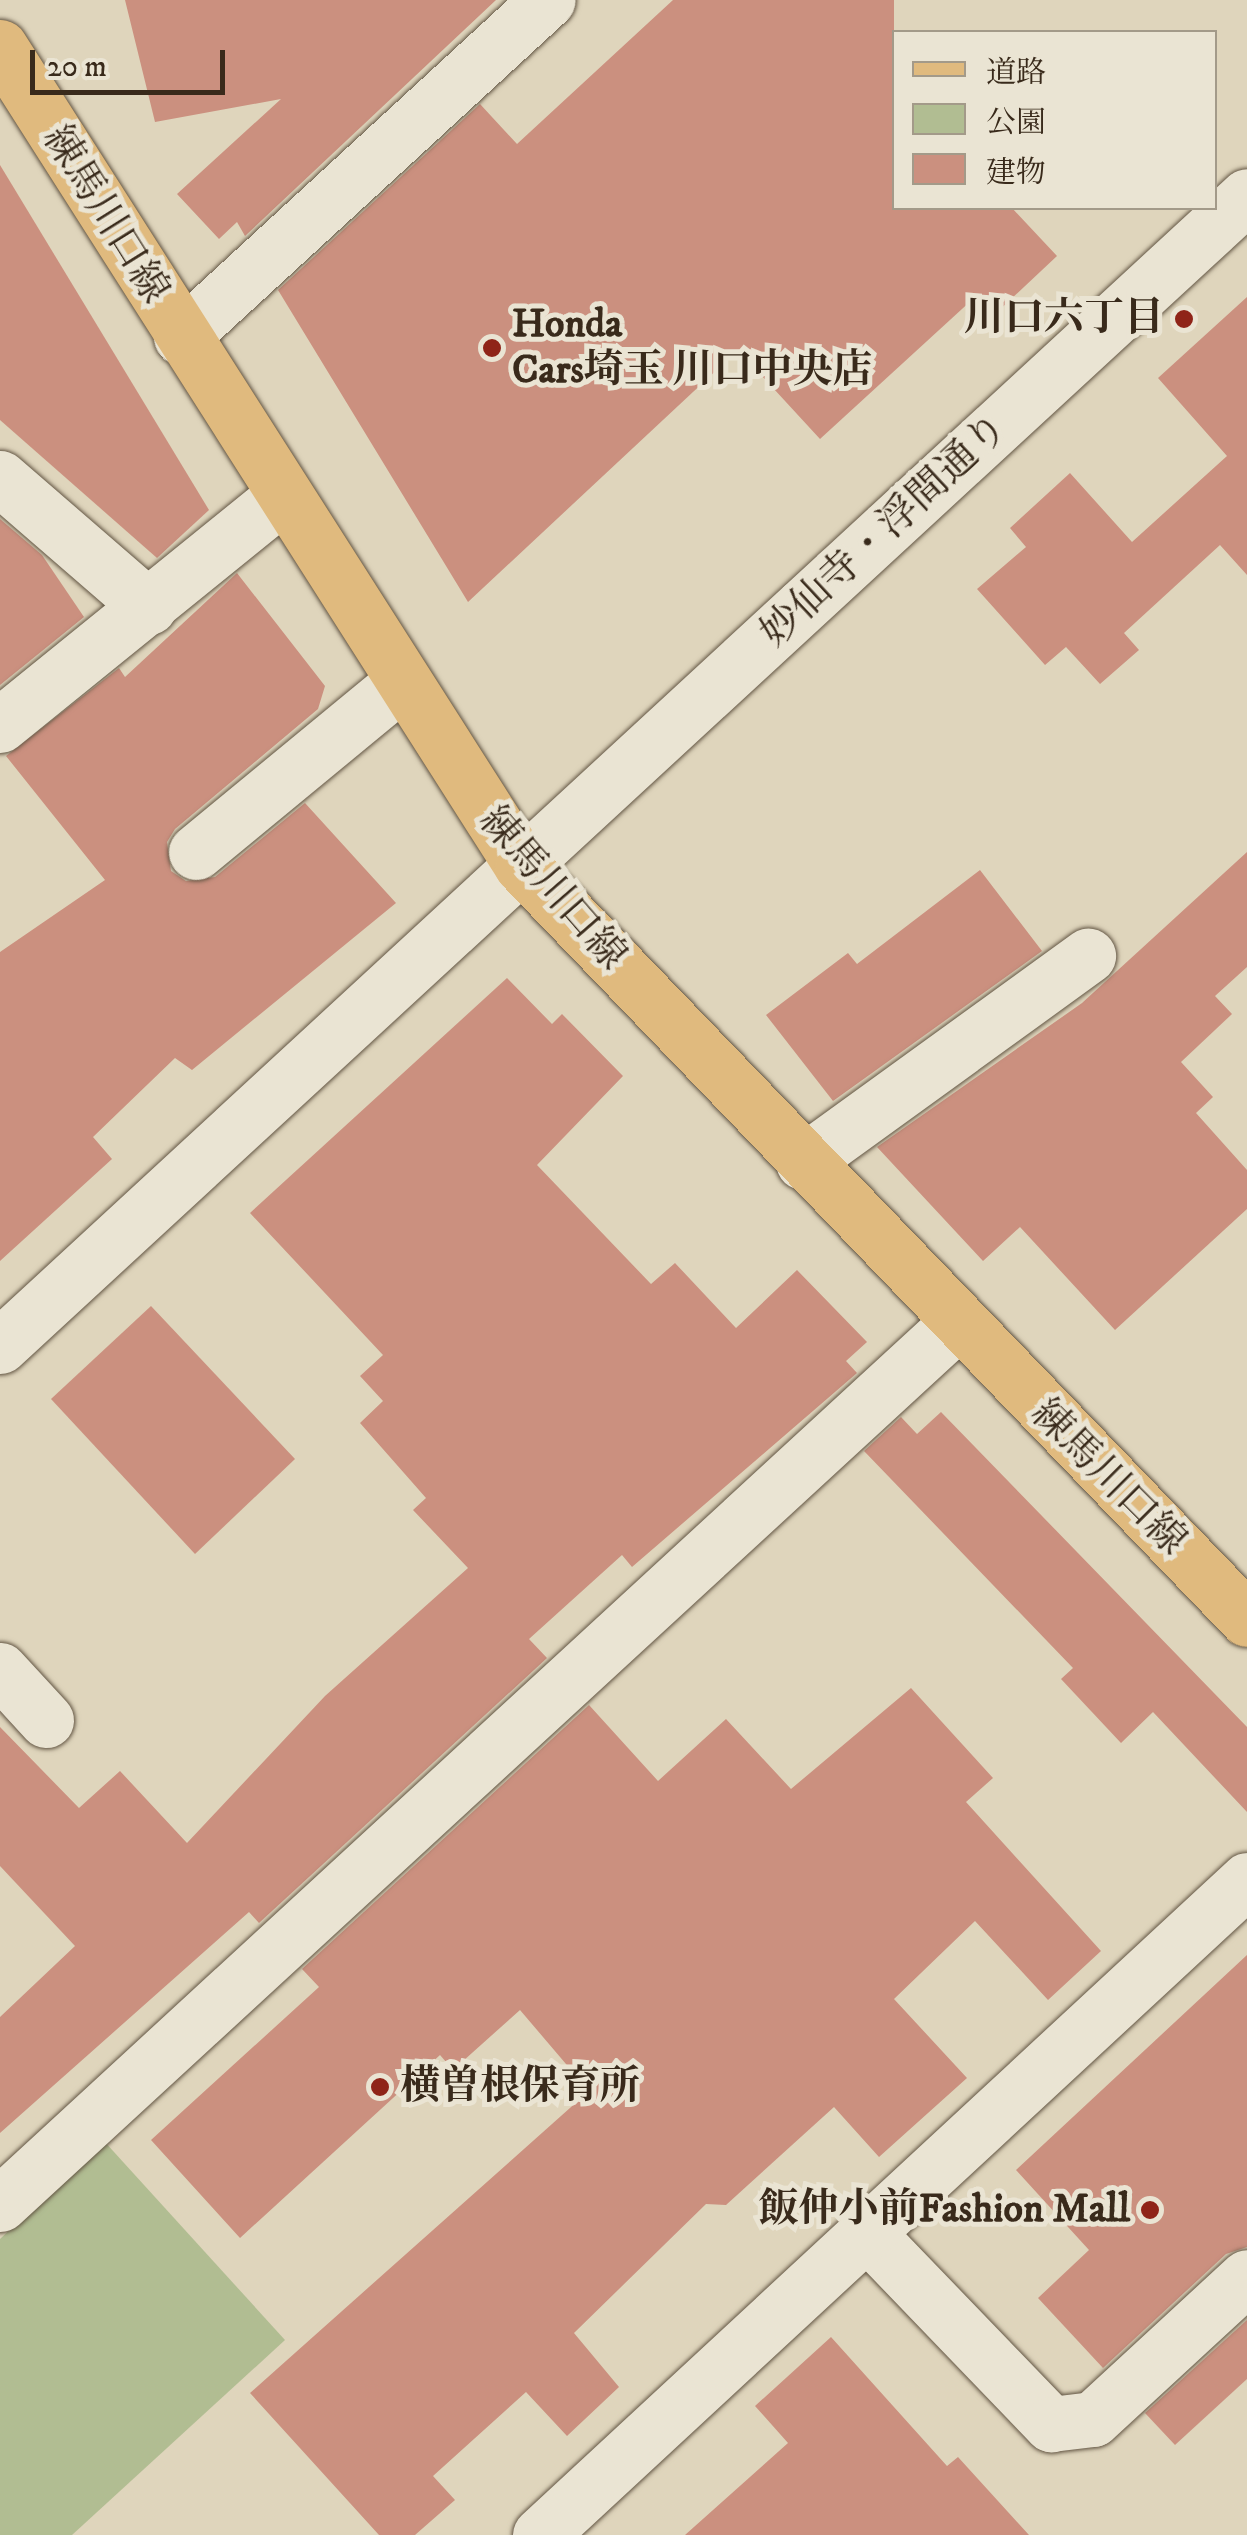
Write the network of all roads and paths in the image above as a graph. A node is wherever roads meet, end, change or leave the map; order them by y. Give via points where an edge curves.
1 (548, 0) edge
2 (0, 47) edge
3 (1239, 219) edge
4 (181, 337) junction
5 (0, 478) edge
6 (280, 498) junction
7 (149, 607) junction
8 (400, 684) junction
9 (0, 726) edge
10 (196, 852) dead end
11 (522, 866) junction
12 (1088, 956) dead end
13 (804, 1162) junction
14 (956, 1324) junction
15 (5, 1331) edge
16 (1247, 1619) edge
17 (0, 1670) edge
18 (46, 1720) dead end
19 (1247, 1880) edge
20 (0, 2204) edge
21 (866, 2232) junction
22 (1247, 2277) edge
23 (540, 2535) edge

1 - 4 street
2 - 4 main road, 練馬川口線
3 - 11 street, 妙仙寺・浮間通り
4 - 6 main road, 練馬川口線
5 - 7 street
6 - 7 street
6 - 8 main road, 練馬川口線
7 - 9 street
8 - 10 street
8 - 11 main road, 練馬川口線
11 - 13 main road, 練馬川口線
11 - 15 street, 妙仙寺・浮間通り
12 - 13 street
13 - 14 main road, 練馬川口線
14 - 16 main road, 練馬川口線
14 - 20 street
17 - 18 street
19 - 21 street
21 - 22 street via 1051,2424 1093,2419
21 - 23 street

